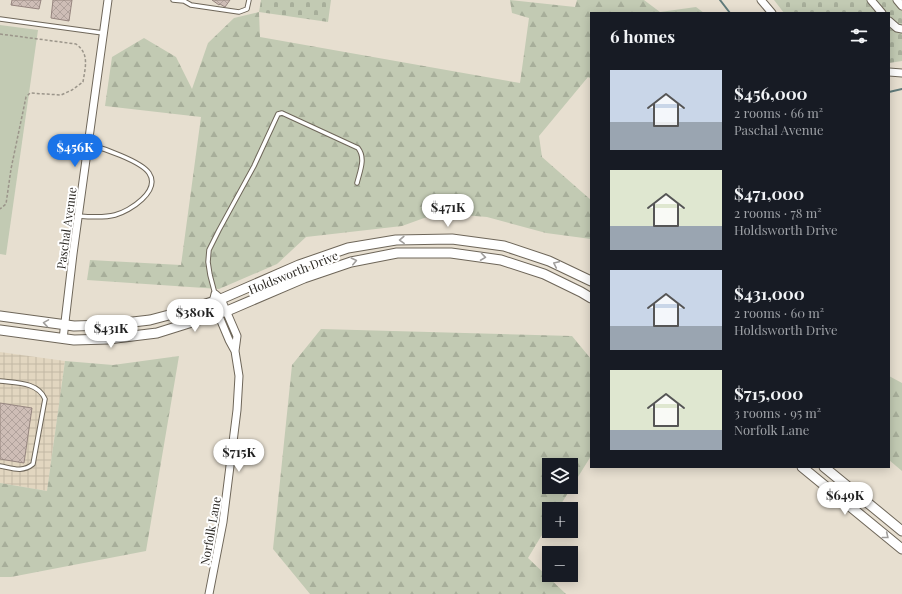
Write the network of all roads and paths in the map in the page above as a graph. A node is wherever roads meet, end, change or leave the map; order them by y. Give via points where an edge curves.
1 (108, 0) edge
2 (173, 0) edge
3 (185, 0) edge
4 (248, 0) edge
5 (761, 0) edge
6 (871, 0) edge
7 (897, 0) edge
8 (902, 6) edge
9 (771, 12) edge
10 (881, 12) edge
11 (0, 19) edge
12 (890, 22) edge
13 (902, 29) edge
14 (104, 33) junction
15 (0, 34) edge
16 (890, 72) edge
17 (902, 73) edge
18 (88, 144) junction
19 (357, 183) dead end
20 (0, 209) edge
21 (78, 216) junction
22 (590, 281) edge
23 (590, 297) edge
24 (217, 298) junction
25 (223, 313) junction
26 (0, 316) edge
27 (65, 326) junction
28 (0, 330) edge
29 (63, 339) junction
30 (0, 380) edge
31 (0, 466) edge
32 (803, 468) edge
33 (825, 468) edge
34 (902, 531) edge
35 (902, 549) edge
36 (209, 594) edge

1 - 14 street, Paschal Avenue
2 - 3 lane
3 - 4 lane via 191,6 239,12 247,9
5 - 9 street
6 - 10 street
7 - 8 street
11 - 14 lane
12 - 13 street
14 - 18 street, Paschal Avenue
15 - 20 path via 76,44 86,59 83,82 72,90 61,95 30,93 26,96 6,204
16 - 17 street
18 - 21 street, Paschal Avenue
18 - 21 lane via 108,150 146,170 152,180 151,188 137,203 115,215
19 - 24 lane via 363,161 358,148 282,113 278,114 254,166 209,250 210,275
21 - 27 street, Paschal Avenue
22 -> 24 main road, Holdsworth Drive via 549,261 504,246 452,239 396,240 348,248
25 -> 23 main road, Holdsworth Drive via 304,278 344,264 397,253 451,253 501,260 544,274
24 - 25 street, Norfolk Lane
24 - 27 main road, Holdsworth Drive via 184,311 150,320
25 - 29 main road, Holdsworth Drive via 158,333 108,339
25 - 36 street, Norfolk Lane via 237,336 238,410 224,522
27 -> 26 main road, Holdsworth Drive
27 - 29 street, Paschal Avenue
28 - 29 main road, Holdsworth Drive
30 - 31 lane via 34,386 45,399 33,464 21,470
32 -> 35 main road
33 - 34 main road

